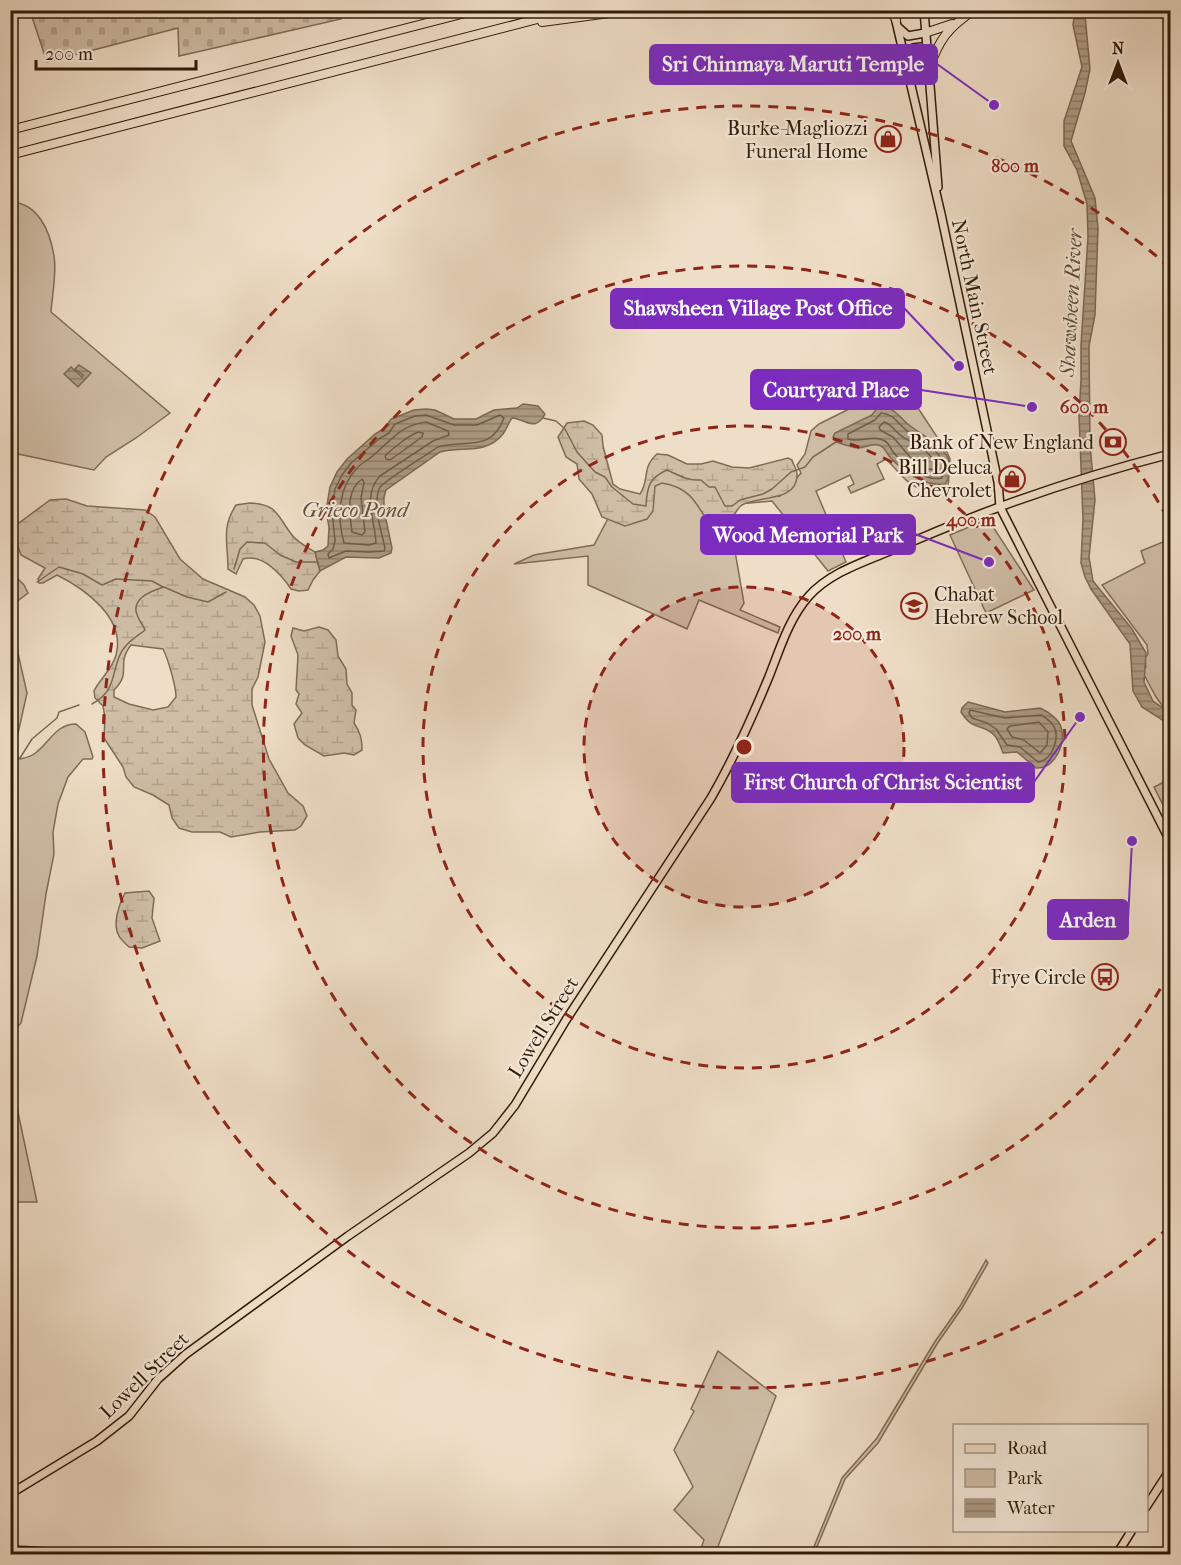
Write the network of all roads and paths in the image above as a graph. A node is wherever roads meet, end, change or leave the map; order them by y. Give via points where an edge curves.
1 (477, 10) edge
2 (572, 10) edge
3 (632, 10) edge
4 (893, 10) edge
5 (924, 10) edge
6 (974, 10) edge
7 (896, 20) junction
8 (526, 22) junction
9 (957, 22) junction
10 (925, 33) junction
11 (927, 52) junction
12 (906, 68) junction
13 (929, 69) junction
14 (10, 130) edge
15 (10, 155) edge
16 (941, 214) junction
17 (1170, 454) edge
18 (1000, 507) junction
19 (1170, 841) edge
20 (1170, 1470) edge
21 (10, 1494) edge
22 (1148, 1504) edge
23 (1131, 1532) edge
24 (10, 1550) edge
25 (91, 1554) edge
26 (1117, 1554) edge

1 - 14 highway
2 - 8 highway
3 - 8 highway via 553,22
4 - 7 highway
5 - 10 main road
6 - 9 highway
7 - 10 main road via 906,35
7 - 12 main road, North Main Street
8 - 15 highway
9 - 10 highway
9 - 13 highway via 937,46
10 - 11 main road
11 - 12 main road via 921,47 914,48
11 - 13 main road
12 - 16 main road, North Main Street
13 - 16 main road
16 - 18 main road, North Main Street
17 - 18 main road, Lowell Street via 1095,474
18 - 19 main road, North Main Street
18 - 21 main road, Lowell Street via 848,569 827,579 808,597 791,625 726,772 515,1105 493,1133 186,1354 158,1379 129,1416 97,1441
20 - 22 main road
23 - 26 main road
24 - 25 main road

